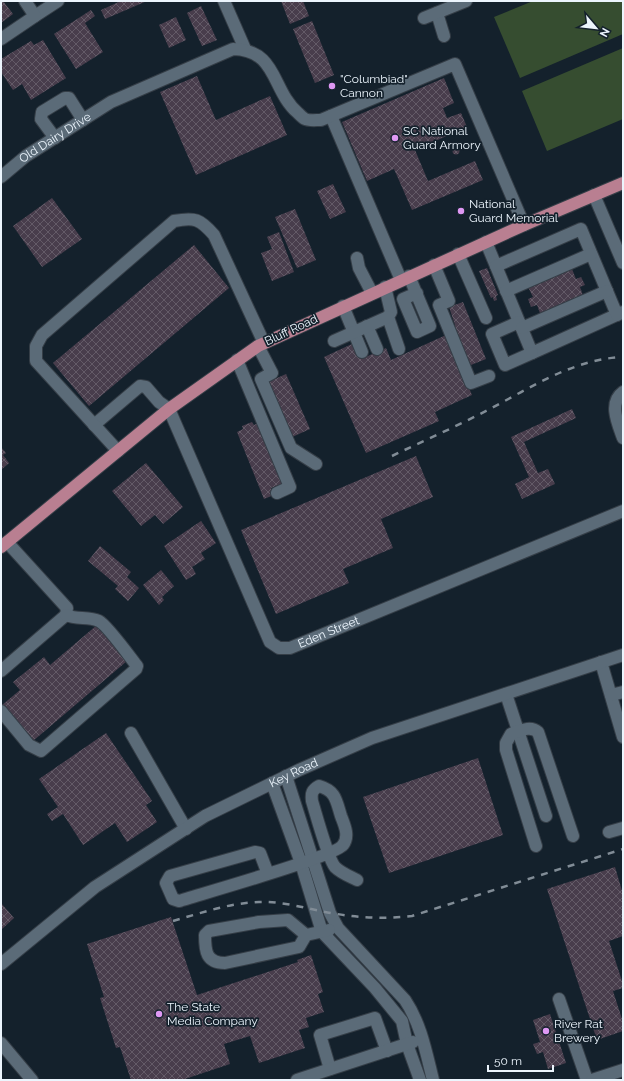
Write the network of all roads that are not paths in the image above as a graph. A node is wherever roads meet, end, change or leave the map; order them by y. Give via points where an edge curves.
1 (25, 1) edge
2 (58, 1) edge
3 (224, 1) edge
4 (466, 1) edge
5 (437, 13) junction
6 (35, 16) junction
7 (424, 18) dead end
8 (444, 36) dead end
9 (1, 39) edge
10 (245, 49) junction
11 (331, 116) junction
12 (83, 120) junction
13 (55, 138) junction
14 (1, 177) edge
15 (623, 183) edge
16 (594, 195) junction
17 (524, 225) junction
18 (486, 242) junction
19 (620, 248) edge
20 (458, 254) junction
21 (591, 254) junction
22 (356, 258) dead end
23 (623, 263) edge
24 (434, 265) junction
25 (496, 266) junction
26 (405, 278) junction
27 (385, 287) junction
28 (506, 291) junction
29 (608, 291) junction
30 (372, 293) junction
31 (417, 293) dead end
32 (343, 306) junction
33 (620, 313) edge
34 (388, 316) junction
35 (486, 318) dead end
36 (521, 325) junction
37 (367, 326) junction
38 (354, 332) junction
39 (334, 342) dead end
40 (261, 344) junction
41 (377, 349) dead end
42 (399, 349) dead end
43 (362, 352) dead end
44 (532, 353) junction
45 (237, 360) junction
46 (489, 376) dead end
47 (623, 392) edge
48 (169, 409) junction
49 (94, 425) junction
50 (623, 438) edge
51 (118, 452) junction
52 (316, 464) dead end
53 (277, 493) dead end
54 (623, 511) edge
55 (3, 546) edge
56 (66, 615) junction
57 (623, 655) edge
58 (601, 662) junction
59 (1, 671) edge
60 (506, 694) junction
61 (617, 694) edge
62 (1, 711) edge
63 (518, 731) junction
64 (131, 733) dead end
65 (623, 737) edge
66 (286, 776) junction
67 (272, 783) junction
68 (565, 811) junction
69 (546, 816) junction
70 (528, 821) junction
71 (186, 828) junction
72 (623, 828) edge
73 (609, 832) dead end
74 (573, 836) dead end
75 (536, 846) dead end
76 (329, 853) junction
77 (313, 858) junction
78 (301, 863) junction
79 (268, 874) junction
80 (357, 880) dead end
81 (338, 928) junction
82 (322, 932) junction
83 (306, 935) junction
84 (1, 964) edge
85 (559, 999) dead end
86 (422, 1039) junction
87 (1, 1043) edge
88 (407, 1044) junction
89 (387, 1051) junction
90 (330, 1069) junction
91 (623, 1070) edge
92 (32, 1080) edge
93 (297, 1080) edge
94 (420, 1080) edge
95 (433, 1080) edge
96 (587, 1080) edge
97 (592, 1080) edge

1 - 6 street
2 - 6 street
3 - 10 street
4 - 5 street
5 - 7 street
5 - 8 street
6 - 9 street
10 - 11 street via 258,54 268,66 292,108 305,119 321,120
10 - 12 street, Old Dairy Drive via 233,49 111,102
11 - 17 street via 455,64
11 - 26 street
12 - 13 street, Old Dairy Drive
12 - 13 street via 69,98 42,112 40,119
13 - 14 street, Old Dairy Drive via 26,156
15 - 16 main road, Bluff Road
16 - 17 main road, Bluff Road
16 - 19 street
17 - 18 main road, Bluff Road
18 - 20 main road, Bluff Road
18 - 25 street
19 - 23 street
20 - 24 main road, Bluff Road
20 - 35 street
21 - 25 street via 581,229
21 - 28 street
21 - 29 street
22 - 30 street
24 - 26 main road, Bluff Road
24 - 46 street via 448,301 439,305 471,383
25 - 28 street
26 - 27 main road, Bluff Road
26 - 31 street
27 - 30 main road, Bluff Road
27 - 34 street via 391,312
28 - 36 street
29 - 33 street
29 - 36 street
30 - 32 main road, Bluff Road
32 - 38 street
32 - 40 main road, Bluff Road
33 - 44 street
34 - 37 street
34 - 42 street
36 - 44 street
36 - 44 street via 492,334 505,365
37 - 38 street
37 - 41 street
38 - 39 street
38 - 43 street
40 - 45 main road, Bluff Road
40 - 49 street via 214,235 202,222 190,218 174,221 42,335 36,346 36,361
40 - 52 street via 272,373 261,380 291,448
45 - 48 main road, Bluff Road
45 - 53 street via 290,487
47 - 50 street via 619,395 615,412
48 - 49 street via 146,387 140,386
48 - 51 main road, Bluff Road
48 - 54 street, Eden Street via 270,642 279,648 290,648
49 - 51 street
51 - 55 main road, Bluff Road
55 - 56 street via 67,608
56 - 59 street
56 - 62 street via 100,622 137,666 136,669 41,751 29,745
57 - 58 street, Key Road
58 - 60 street, Key Road
58 - 61 street
60 - 63 street
60 - 66 street, Key Road via 372,738
61 - 65 street
63 - 68 street via 534,728 538,732
63 - 69 street
63 - 70 street via 508,737 506,750
64 - 71 street
66 - 67 street, Key Road
66 - 77 street
67 - 71 street, Key Road
67 - 78 street
68 - 69 street
68 - 74 street
69 - 70 street
70 - 75 street
71 - 84 street, Key Road via 95,888
72 - 73 street
76 - 76 street via 343,845 345,830 333,793 328,788 319,786 311,794 312,801
76 - 77 street
76 - 80 street via 336,868
77 - 78 street
77 - 81 street via 330,913
78 - 79 street
78 - 82 street
79 - 79 street via 179,901 173,900 166,883 170,876 254,852 260,853
81 - 82 street
81 - 86 street via 405,1000 413,1012
82 - 83 street
82 - 88 street via 402,1021
83 - 83 street via 299,947 224,963 216,963 209,958 205,946 205,935 209,931 259,922 288,920
85 - 96 street
86 - 88 street
86 - 95 street
87 - 92 street
88 - 89 street
88 - 94 street
89 - 90 street
89 - 90 street via 375,1018 320,1035
90 - 93 street
91 - 97 street

